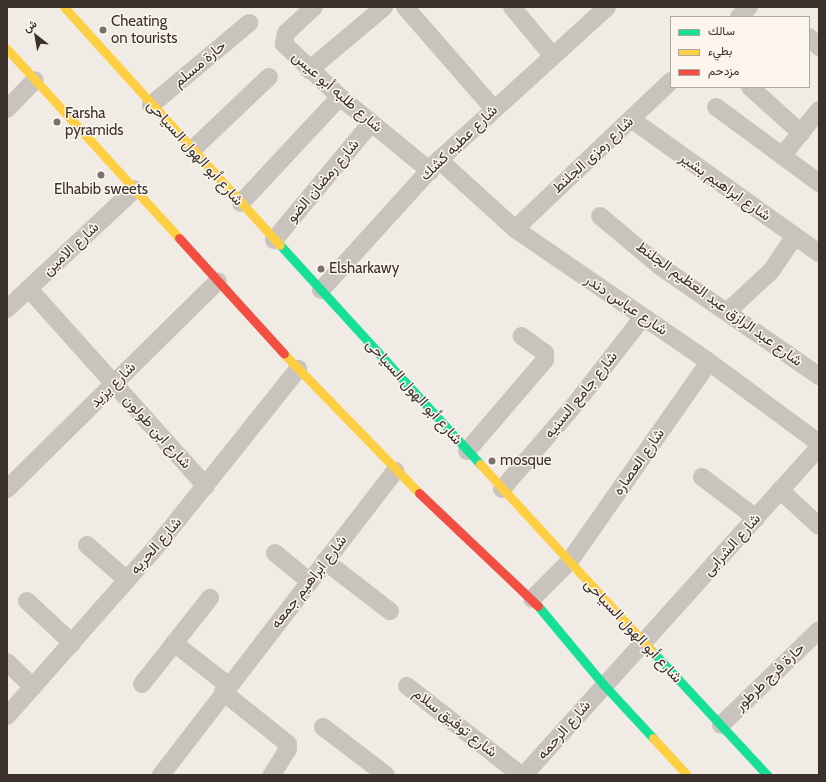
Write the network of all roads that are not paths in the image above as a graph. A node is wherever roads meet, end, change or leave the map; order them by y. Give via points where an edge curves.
1 (314, 7) edge
2 (384, 7) edge
3 (405, 7) edge
4 (512, 7) edge
5 (607, 7) edge
6 (750, 7) edge
7 (68, 9) edge
8 (740, 16) edge
9 (249, 23) dead end
10 (810, 38) edge
11 (819, 46) edge
12 (7, 49) edge
13 (552, 55) junction
14 (309, 70) junction
15 (269, 77) dead end
16 (35, 80) junction
17 (670, 82) edge
18 (751, 88) edge
19 (340, 97) junction
20 (151, 105) junction
21 (716, 107) dead end
22 (7, 109) edge
23 (494, 109) junction
24 (819, 110) edge
25 (631, 119) junction
26 (371, 123) junction
27 (801, 133) junction
28 (192, 150) junction
29 (782, 156) junction
30 (434, 165) junction
31 (819, 183) edge
32 (135, 189) junction
33 (240, 203) junction
34 (600, 216) dead end
35 (515, 229) junction
36 (795, 236) junction
37 (274, 240) junction
38 (819, 253) edge
39 (218, 281) junction
40 (29, 289) junction
41 (321, 290) junction
42 (7, 309) edge
43 (728, 311) junction
44 (643, 317) junction
45 (522, 336) dead end
46 (709, 362) junction
47 (298, 369) junction
48 (819, 376) edge
49 (114, 384) junction
50 (819, 443) edge
51 (819, 447) edge
52 (467, 451) junction
53 (395, 471) junction
54 (702, 477) dead end
55 (206, 486) junction
56 (7, 489) edge
57 (502, 489) junction
58 (780, 490) junction
59 (756, 518) junction
60 (819, 526) edge
61 (86, 545) dead end
62 (275, 553) dead end
63 (325, 561) junction
64 (569, 562) junction
65 (127, 580) junction
66 (310, 582) junction
67 (210, 598) dead end
68 (532, 599) junction
69 (27, 601) dead end
70 (390, 611) dead end
71 (819, 630) edge
72 (644, 642) junction
73 (72, 643) junction
74 (174, 643) junction
75 (7, 662) edge
76 (142, 684) dead end
77 (603, 684) junction
78 (407, 686) dead end
79 (33, 687) junction
80 (226, 689) junction
81 (7, 716) edge
82 (721, 725) junction
83 (323, 728) dead end
84 (161, 775) edge
85 (272, 775) edge
86 (386, 775) edge
87 (521, 775) edge
88 (524, 775) edge
89 (687, 775) edge
90 (767, 775) edge

1 - 14 street, شارع طلبه أبو عيس via 283,38 284,44
2 - 14 street
3 - 23 street
4 - 13 street
5 - 13 street, شارع عطيه كشك
6 - 8 street
7 - 20 main road, شارع أبو الهول السياحى
9 - 20 street, حارة مسلم
10 - 11 street
12 - 16 main road
13 - 23 street, شارع عطيه كشك
14 - 19 street, شارع طلبه أبو عيس
15 - 28 street
16 - 22 street
16 - 32 main road
17 - 25 street, شارع رمزى الجلنط
18 - 27 street
19 - 26 street, شارع طلبه أبو عيس
19 - 33 street
20 - 28 main road, شارع أبو الهول السياحى
21 - 29 street
23 - 30 street, شارع عطيه كشك
24 - 27 street
25 - 35 street, شارع رمزى الجلنط
25 - 36 street, شارع ابراهيم بشير
26 - 30 street, شارع طلبه أبو عيس
26 - 37 street, شارع رمضان الضو
27 - 29 street
28 - 33 main road, شارع أبو الهول السياحى
29 - 31 street
30 - 35 street, شارع عباس دندر
30 - 41 street, شارع عطيه كشك
32 - 39 main road
32 - 40 street, شارع الامين
33 - 37 main road, شارع أبو الهول السياحى
34 - 43 street, شارع عبد الرازق عبد العظيم الجلنط via 661,267
35 - 44 street, شارع عباس دندر
36 - 38 street, شارع ابراهيم بشير
36 - 43 street via 771,271
37 - 41 main road, شارع أبو الهول السياحى
39 - 47 main road
39 - 49 street, شارع يزيد
40 - 42 street, شارع الامين
40 - 49 street, شارع ابن طولون
41 - 52 main road, شارع أبو الهول السياحى
43 - 48 street, شارع عبد الرازق عبد العظيم الجلنط
44 - 46 street, شارع عباس دندر
44 - 57 street, شارع جامع السنيه via 576,403
45 - 52 street via 545,353 545,360
46 - 50 street, شارع عباس دندر
46 - 64 street, شارع العصاره
47 - 53 main road
47 - 55 street, شارع الحريه
49 - 55 street, شارع ابن طولون
49 - 56 street, شارع يزيد
51 - 58 street, شارع الشرابى
52 - 57 main road, شارع أبو الهول السياحى
53 - 63 street, شارع ابراهيم جمعه
53 - 68 main road
54 - 59 street
55 - 65 street, شارع الحريه
57 - 64 main road, شارع أبو الهول السياحى
58 - 59 street, شارع الشرابى
58 - 60 street
59 - 72 street, شارع الشرابى
61 - 65 street
62 - 66 street
63 - 66 street, شارع ابراهيم جمعه
63 - 70 street
64 - 68 street, شارع العصاره
64 - 72 main road, شارع أبو الهول السياحى
65 - 73 street, شارع الحريه
66 - 80 street, شارع ابراهيم جمعه
67 - 74 street
68 - 77 main road
69 - 73 street
71 - 82 street, حارة فرج طرطور
72 - 77 street, شارع الشرابى
72 - 82 main road, شارع أبو الهول السياحى
73 - 79 street, شارع الحريه
74 - 76 street
74 - 80 street
75 - 79 street
77 - 88 street, شارع الرحمه
77 - 89 main road
78 - 87 street, شارع توفيق سلام
79 - 81 street, شارع الحريه
80 - 84 street, شارع ابراهيم جمعه
80 - 85 street via 288,744 288,749
82 - 90 main road, شارع أبو الهول السياحى
83 - 86 street

